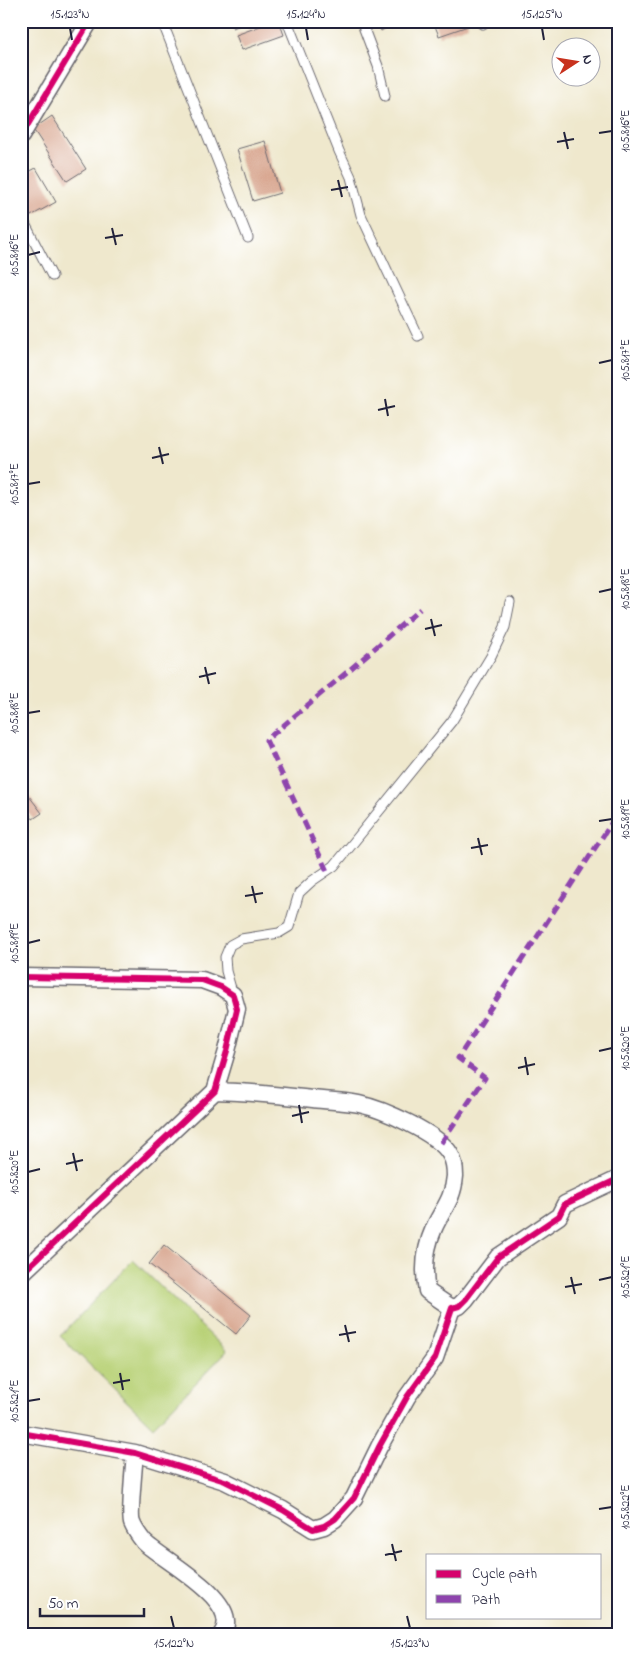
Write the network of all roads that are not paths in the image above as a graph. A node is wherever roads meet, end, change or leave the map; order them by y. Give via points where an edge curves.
1 (90, 21) edge
2 (162, 21) edge
3 (287, 21) edge
4 (361, 21) edge
5 (385, 96) dead end
6 (21, 136) edge
7 (21, 216) edge
8 (248, 238) dead end
9 (52, 276) dead end
10 (418, 336) dead end
11 (510, 602) dead end
12 (21, 977) edge
13 (233, 995) junction
14 (215, 1091) junction
15 (618, 1179) edge
16 (21, 1274) edge
17 (452, 1308) junction
18 (21, 1433) edge
19 (134, 1453) junction
20 (221, 1635) edge

1 - 6 street
2 - 8 lane
3 - 10 lane via 351,177 361,216
4 - 5 lane
7 - 9 lane
11 - 13 lane via 505,627 491,656 452,721 334,866 300,893 289,927 279,933 241,939 230,945 225,957
12 - 13 street via 202,980
13 - 14 street via 237,1009
14 - 16 street
14 - 17 street via 360,1104 405,1120 440,1143 450,1154 455,1176 451,1200 434,1229 425,1260 425,1282 427,1291
15 - 17 street via 565,1204 559,1216 498,1257 466,1299
17 - 19 street via 435,1358 407,1397 354,1498 324,1526 313,1529 225,1481
18 - 19 street
19 - 20 street via 131,1521 144,1542 200,1583 219,1604 226,1620 226,1628

